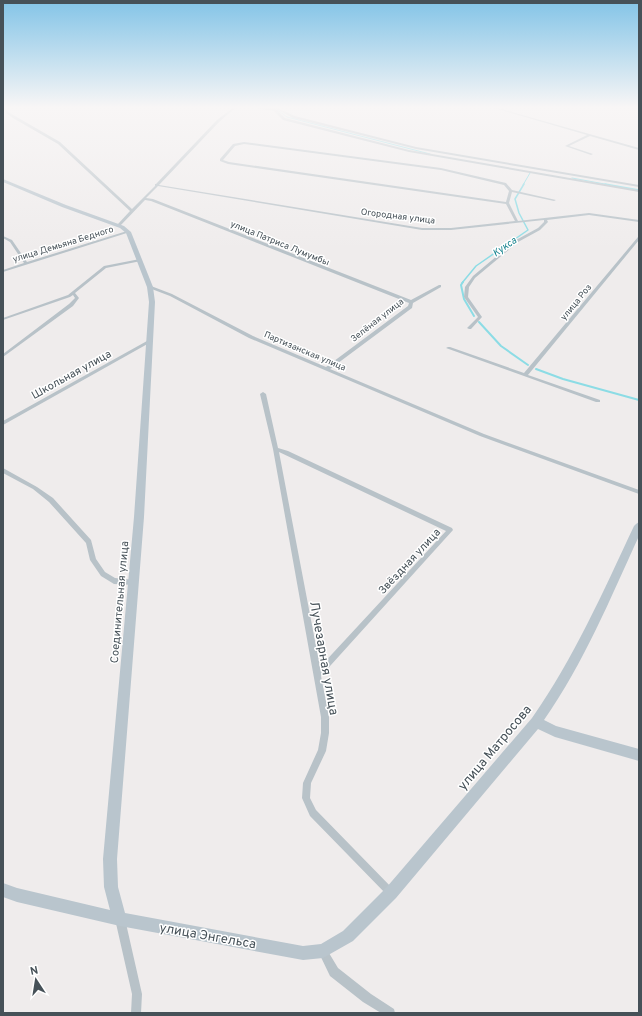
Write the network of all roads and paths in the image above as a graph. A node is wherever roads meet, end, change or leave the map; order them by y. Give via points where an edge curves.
1 (70, 154) edge
2 (186, 154) edge
3 (225, 154) edge
4 (327, 154) edge
5 (429, 154) edge
6 (454, 154) edge
7 (3, 180) edge
8 (156, 185) junction
9 (639, 186) edge
10 (511, 191) junction
11 (639, 191) edge
12 (144, 199) junction
13 (554, 200) dead end
14 (507, 203) junction
15 (132, 211) junction
16 (545, 219) junction
17 (519, 222) junction
18 (639, 222) edge
19 (119, 225) junction
20 (128, 232) junction
21 (3, 237) edge
22 (639, 238) edge
23 (5, 240) edge
24 (140, 260) junction
25 (26, 264) junction
26 (3, 271) edge
27 (440, 286) dead end
28 (150, 287) junction
29 (73, 293) junction
30 (411, 302) junction
31 (3, 318) edge
32 (469, 328) dead end
33 (149, 342) junction
34 (448, 348) dead end
35 (3, 356) edge
36 (326, 369) junction
37 (525, 375) junction
38 (263, 394) dead end
39 (598, 401) dead end
40 (3, 423) edge
41 (276, 450) junction
42 (3, 470) edge
43 (639, 492) edge
44 (639, 526) edge
45 (133, 582) junction
46 (317, 676) junction
47 (536, 722) junction
48 (639, 755) edge
49 (3, 890) edge
50 (390, 893) junction
51 (120, 919) junction
52 (323, 951) junction
53 (136, 1013) edge
54 (390, 1013) edge

1 - 15 street
2 - 8 street, улица Демьяна Бедного
3 - 14 street via 221,160 223,162
4 - 10 street via 441,169 500,182
5 - 11 street
6 - 9 street
7 - 19 street via 64,206
8 - 12 street, улица Демьяна Бедного
8 - 17 street, Огородная улица via 422,229 451,229
10 - 13 street
10 - 14 street
12 - 15 street, улица Демьяна Бедного
12 - 30 street, улица Патриса Лумумбы
14 - 17 street
15 - 19 street, улица Демьяна Бедного
16 - 17 street, Огородная улица
16 - 18 street, Огородная улица via 601,215
16 - 32 street via 546,222 539,229 517,241 474,277 467,287 466,297 480,317
19 - 20 street
20 - 24 street
20 - 25 street, улица Демьяна Бедного
21 - 23 street
22 - 37 street, улица Роз
23 - 25 street via 12,241
24 - 28 street
24 - 29 street via 105,267
25 - 26 street, улица Демьяна Бедного
27 - 30 street, Зелёная улица
28 - 33 street, Соединительная улица via 152,302
28 - 36 street, Партизанская улица via 171,295 251,337
29 - 31 street
29 - 35 street via 77,298 70,305
30 - 36 street, Зелёная улица via 410,307
33 - 40 street, Школьная улица
33 - 45 street, Соединительная улица
34 - 37 street
36 - 43 street, Партизанская улица via 482,435
37 - 39 street
38 - 41 street, Лучезарная улица
41 - 46 street, Лучезарная улица
41 - 46 street, Звёздная улица via 286,452 450,530
42 - 45 street via 51,500 89,542 93,560 103,574 114,581
44 - 47 street, улица Матросова via 583,644 553,699
45 - 51 street, Соединительная улица via 110,859 111,887
46 - 50 street, Лучезарная улица via 325,733 322,751 307,783 306,798 313,813
47 - 48 street via 555,731
47 - 50 street, улица Матросова
49 - 51 street, улица Энгельса
50 - 52 street, улица Матросова via 348,936
51 - 52 street, улица Энгельса via 303,952
51 - 53 street via 137,994
52 - 54 street via 334,972

